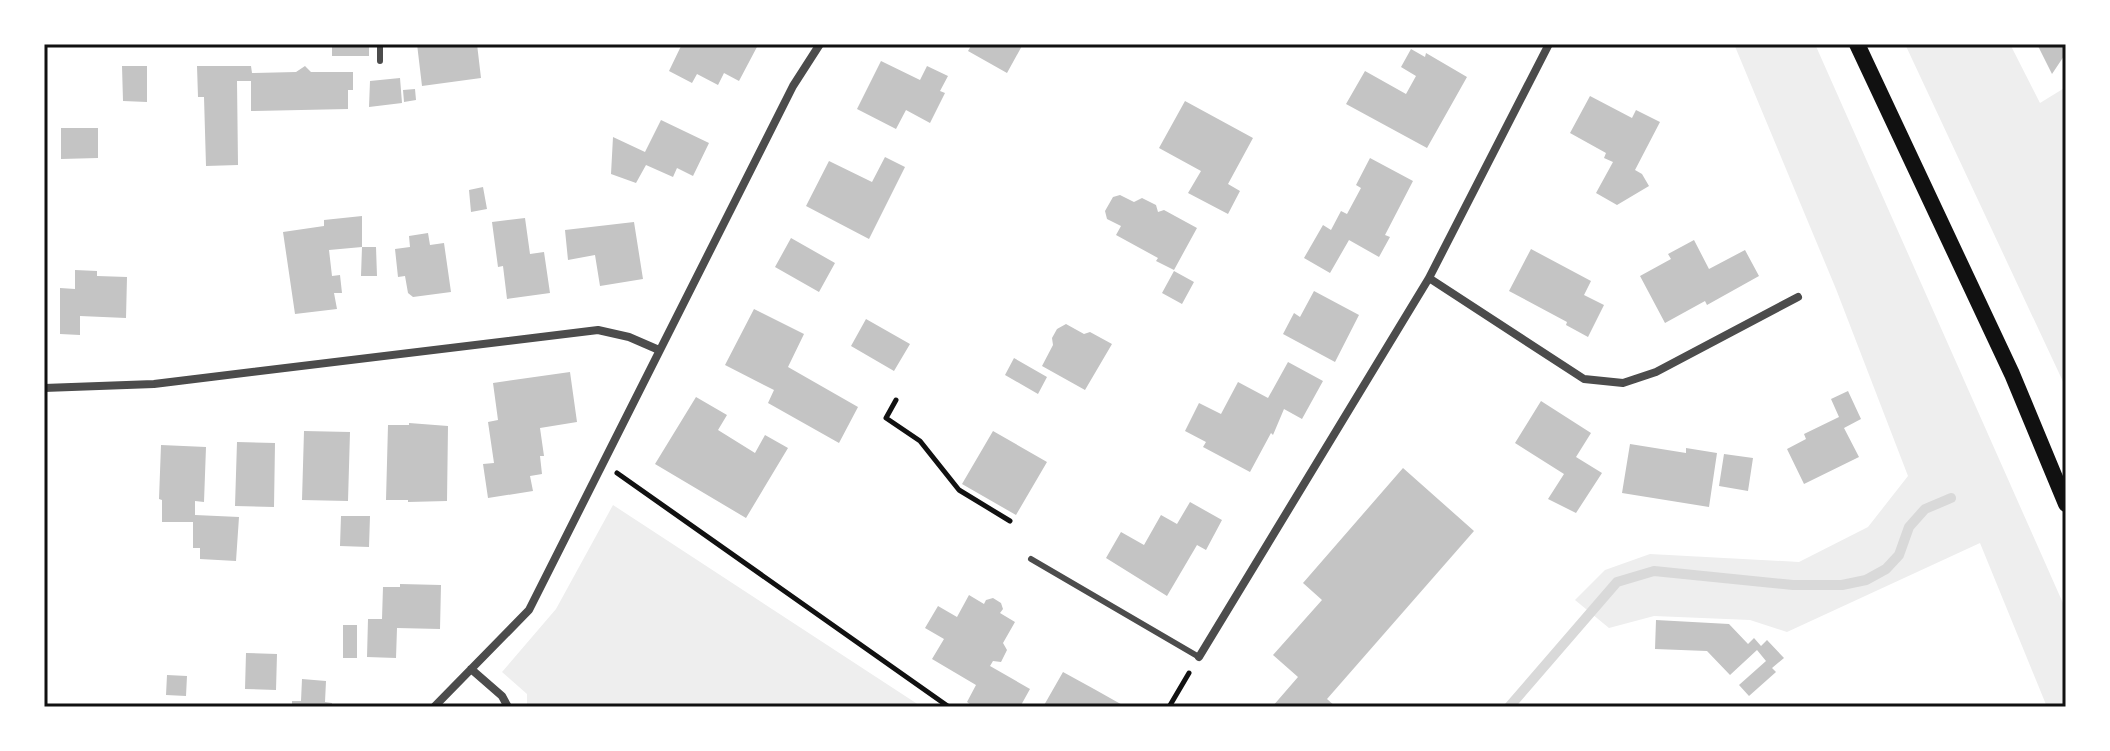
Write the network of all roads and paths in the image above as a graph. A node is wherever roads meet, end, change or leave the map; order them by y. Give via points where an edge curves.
1 (380, 44) edge
2 (820, 44) edge
3 (1549, 44) edge
4 (1857, 44) edge
5 (380, 61) dead end
6 (1429, 278) junction
7 (1798, 297) dead end
8 (659, 350) junction
9 (44, 388) edge
10 (896, 400) dead end
11 (603, 465) junction
12 (2066, 504) edge
13 (1010, 521) dead end
14 (1031, 559) dead end
15 (1199, 657) junction
16 (471, 669) junction
17 (434, 707) edge
18 (508, 707) edge
19 (949, 707) edge
20 (1169, 707) edge

1 - 5 lane
2 - 8 street via 793,86
3 - 6 street
4 - 12 main road via 2012,374
6 - 7 street via 1584,379 1623,383 1656,372
6 - 15 street
8 - 9 street via 598,330 154,384
8 - 11 street
10 - 13 path via 886,418 920,441 959,490
11 - 16 street via 529,610
11 - 19 path
14 - 15 lane
15 - 20 path
16 - 17 street
16 - 18 street

